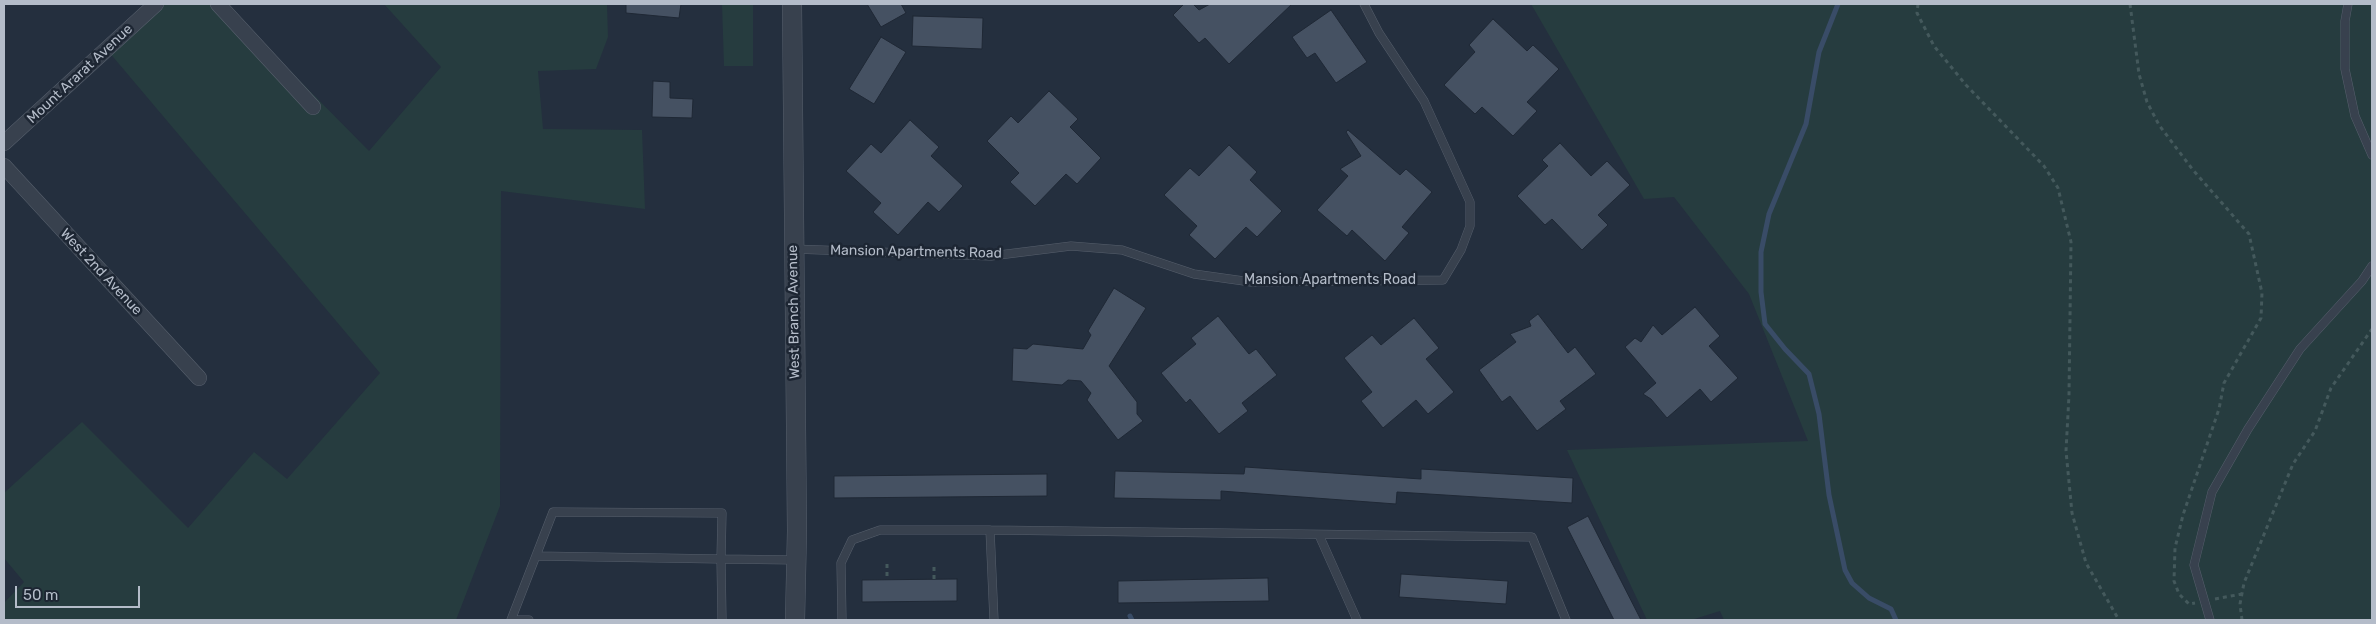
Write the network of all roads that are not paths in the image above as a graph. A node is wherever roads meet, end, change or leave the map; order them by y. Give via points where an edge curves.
1 (156, 4) edge
2 (218, 4) edge
3 (792, 4) edge
4 (1364, 4) edge
5 (2348, 4) edge
6 (313, 108) dead end
7 (4, 143) edge
8 (2372, 155) edge
9 (4, 166) edge
10 (793, 249) junction
11 (2372, 266) edge
12 (199, 378) dead end
13 (990, 530) junction
14 (1319, 535) junction
15 (536, 556) junction
16 (721, 559) junction
17 (796, 560) junction
18 (511, 620) edge
19 (529, 620) edge
20 (722, 620) edge
21 (795, 620) edge
22 (842, 620) edge
23 (994, 620) edge
24 (1356, 620) edge
25 (1566, 620) edge
26 (2210, 620) edge

1 - 7 street, Mount Ararat Avenue
2 - 6 street
3 - 10 street, West Branch Avenue
4 - 10 lane, Mansion Apartments Road via 1424,101 1470,202 1470,226 1444,280 1251,282 1194,274 1122,250 1071,246 991,256
5 - 8 lane via 2345,69 2355,116
9 - 12 street, West 2nd Avenue
10 - 17 street, West Branch Avenue
11 - 26 lane via 2362,282 2300,349 2212,492 2194,566
13 - 14 lane
13 - 22 lane via 880,530 852,540 841,563
13 - 23 lane
14 - 24 lane
14 - 25 lane via 1532,537
15 - 16 lane
15 - 16 lane via 553,512 722,513
15 - 18 lane
16 - 17 lane
16 - 20 lane
17 - 21 street, West Branch Avenue
18 - 19 lane

